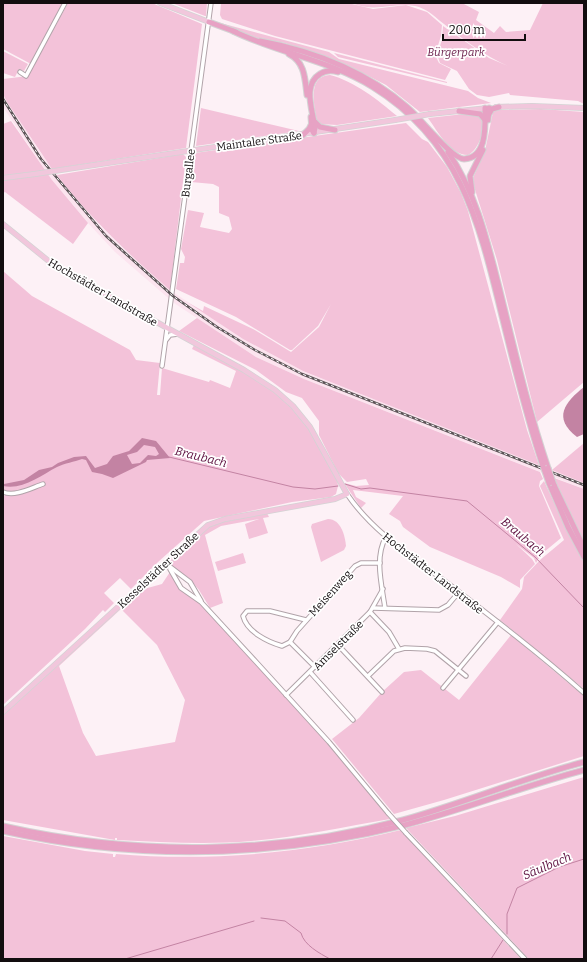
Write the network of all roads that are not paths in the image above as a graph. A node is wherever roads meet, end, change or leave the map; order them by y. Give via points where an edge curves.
1 (65, 3) edge
2 (160, 3) edge
3 (211, 3) edge
4 (208, 22) junction
5 (233, 31) junction
6 (274, 48) junction
7 (20, 72) dead end
8 (362, 80) junction
9 (499, 107) junction
10 (487, 108) junction
11 (584, 108) edge
12 (459, 112) junction
13 (487, 120) junction
14 (313, 121) junction
15 (335, 130) junction
16 (314, 133) junction
17 (303, 135) junction
18 (438, 139) junction
19 (190, 150) junction
20 (3, 178) edge
21 (474, 201) junction
22 (3, 224) edge
23 (167, 328) junction
24 (178, 334) junction
25 (164, 343) junction
26 (162, 366) dead end
27 (545, 467) junction
28 (44, 484) dead end
29 (551, 484) junction
30 (3, 492) edge
31 (347, 494) junction
32 (386, 537) junction
33 (584, 548) edge
34 (584, 557) edge
35 (165, 563) junction
36 (380, 563) junction
37 (170, 569) junction
38 (383, 589) junction
39 (459, 592) junction
40 (201, 602) junction
41 (374, 608) junction
42 (385, 608) junction
43 (370, 612) junction
44 (306, 620) junction
45 (498, 622) junction
46 (290, 642) junction
47 (338, 645) junction
48 (399, 648) junction
49 (315, 667) junction
50 (458, 670) junction
51 (310, 672) junction
52 (368, 676) junction
53 (466, 676) dead end
54 (443, 688) dead end
55 (382, 692) dead end
56 (584, 693) edge
57 (286, 695) junction
58 (3, 712) edge
59 (353, 720) dead end
60 (584, 762) edge
61 (584, 770) edge
62 (3, 826) edge
63 (3, 831) edge
64 (525, 959) edge

1 - 7 street via 26,76
2 - 4 main road
3 - 4 street, Burgallee
4 - 5 highway
4 - 19 street, Burgallee
5 - 6 highway
5 - 18 highway via 298,50 355,72 401,102
6 - 8 highway via 327,64
6 - 14 highway via 291,55 301,64
8 - 14 highway via 334,70 323,72 316,77 310,90
8 - 27 highway via 397,104 427,133 452,165 470,202 482,237 529,423
9 - 10 main road, Maintaler Straße
9 - 11 main road, Maintaler Straße
9 - 13 highway via 491,110
10 - 12 main road, Maintaler Straße
10 - 13 highway
12 - 13 highway via 480,114
12 - 15 main road, Maintaler Straße, bridge via 430,114
13 - 18 highway via 482,146 472,157 457,157
13 - 21 highway via 483,150 470,176
14 - 15 highway via 320,127
14 - 16 highway
14 - 17 highway
15 - 16 main road, Maintaler Straße
16 - 17 main road, Maintaler Straße
17 - 19 main road, Maintaler Straße
18 - 21 highway
19 - 20 main road, Maintaler Straße, bridge
19 - 23 street, Burgallee
21 - 27 highway via 486,237
22 - 23 main road, Hochstädter Landstraße via 56,267
23 - 24 main road, Hochstädter Landstraße
23 - 25 street, Burgallee
24 - 25 street via 168,336
24 - 31 main road, Hochstädter Landstraße via 263,381 289,402 314,433
25 - 26 street, Burgallee
27 - 29 highway, bridge
28 - 30 street via 18,493
29 - 33 highway
29 - 34 highway via 568,527
31 - 32 street, Hochstädter Landstraße
31 - 35 main road, Kesselstädter Straße via 217,521 204,528
32 - 36 street
32 - 39 street, Hochstädter Landstraße
35 - 37 street
35 - 58 main road, Kesselstädter Straße
36 - 38 street
36 - 44 street, Meisenweg via 361,563 355,566
37 - 40 street via 184,591
37 - 40 street via 190,582
38 - 41 street, Amselstraße
38 - 42 street
39 - 42 street via 448,606 439,610
39 - 45 street, Hochstädter Landstraße
40 - 57 street
41 - 42 street
41 - 43 street, Amselstraße
43 - 47 street, Amselstraße
43 - 48 street via 389,632
44 - 46 street, Meisenweg
44 - 46 street via 265,610 243,614 244,621 262,638 282,646
45 - 50 street
45 - 56 street, Hochstädter Landstraße
46 - 49 street
47 - 49 street, Amselstraße
47 - 52 street
48 - 50 street via 433,650
48 - 52 street
49 - 51 street, Amselstraße
50 - 53 street
50 - 54 street
51 - 57 street, Amselstraße
51 - 59 street
52 - 55 street
57 - 64 street, bridge via 406,833
60 - 62 highway via 403,820 341,834 278,843 205,848 134,846 65,838
61 - 63 highway via 406,824 341,839 280,848 205,853 122,850 65,843

